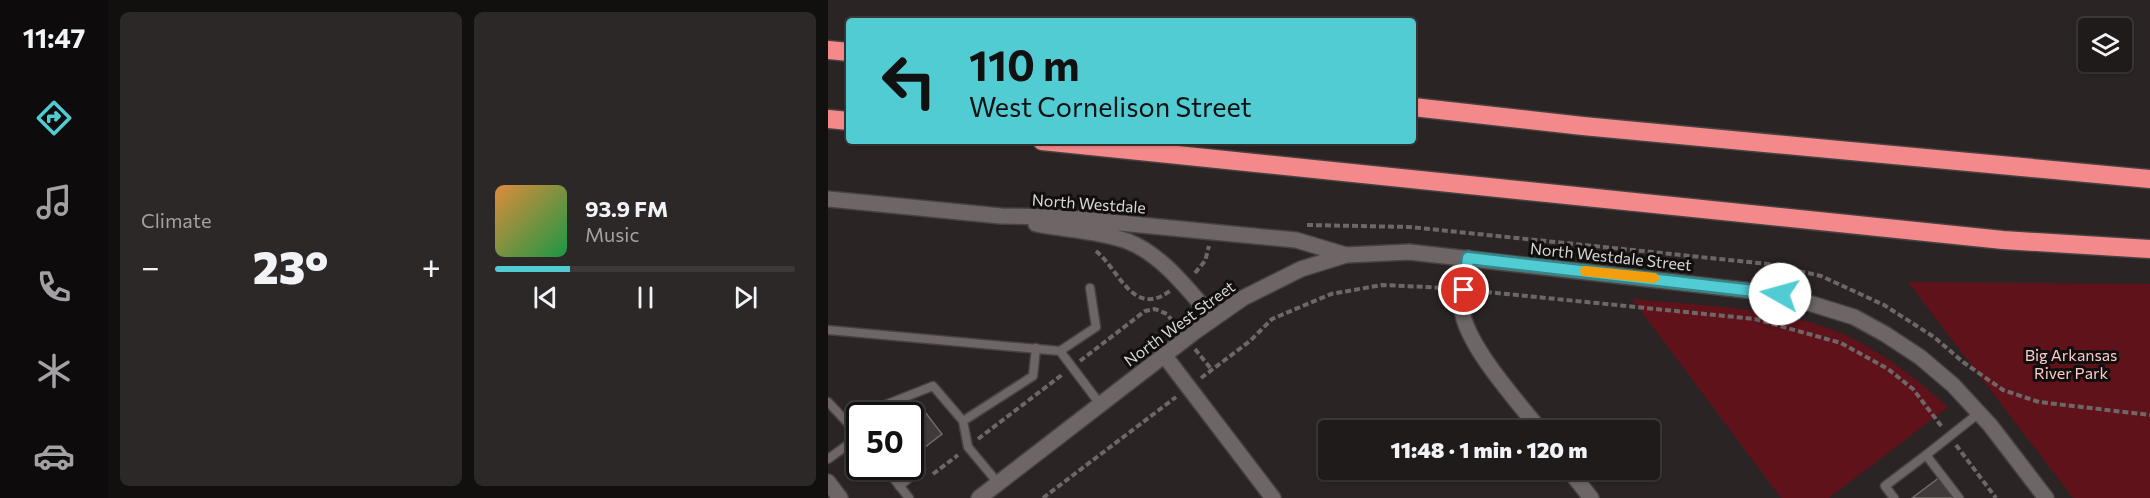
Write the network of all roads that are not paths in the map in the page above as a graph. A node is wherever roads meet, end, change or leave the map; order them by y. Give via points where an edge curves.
1 (828, 50) edge
2 (846, 52) edge
3 (1416, 107) edge
4 (828, 119) edge
5 (846, 121) edge
6 (1071, 144) edge
7 (2150, 179) edge
8 (828, 199) edge
9 (1001, 216) junction
10 (2150, 249) edge
11 (1346, 255) junction
12 (1468, 258) junction
13 (1090, 288) dead end
14 (1213, 318) junction
15 (828, 330) edge
16 (1036, 348) junction
17 (1060, 351) junction
18 (1164, 355) junction
19 (828, 402) edge
20 (893, 402) edge
21 (1100, 404) junction
22 (1979, 413) junction
23 (846, 419) edge
24 (1532, 420) edge
25 (963, 421) junction
26 (846, 445) edge
27 (1926, 455) junction
28 (828, 459) edge
29 (894, 480) edge
30 (907, 480) edge
31 (1577, 480) edge
32 (828, 482) edge
33 (998, 483) junction
34 (899, 486) junction
35 (907, 496) edge
36 (840, 498) edge
37 (979, 498) edge
38 (1273, 498) edge
39 (1591, 498) edge
40 (1894, 498) edge
41 (1959, 498) edge
42 (2046, 498) edge

1 - 2 highway
3 - 7 highway
4 - 5 highway
6 - 10 highway via 2003,240
8 - 9 main road, North Westdale
9 - 11 main road, North Westdale via 1058,217 1296,240
9 - 14 main road via 1128,242 1156,258
11 - 12 main road, North West Street via 1409,252
11 - 14 main road, North West Street via 1301,269
12 - 22 main road, North Westdale Street via 1780,294 1854,317 1885,334 1920,357
12 - 24 main road via 1462,310 1466,326
13 - 17 lane via 1096,327
14 - 18 main road, North West Street
15 - 16 lane
16 - 17 lane
16 - 25 lane via 1033,376
17 - 21 lane
18 - 21 main road, North West Street
18 - 38 main road
19 - 23 lane
20 - 25 lane via 933,386
21 - 33 main road, North West Street
22 - 27 lane
22 - 42 main road, North Westdale Street
25 - 33 lane via 968,447
26 - 28 lane
27 - 40 lane via 1885,486
27 - 41 lane
29 - 34 lane
30 - 34 lane
31 - 39 main road
32 - 36 main road
33 - 37 main road, North West Street
34 - 35 lane

